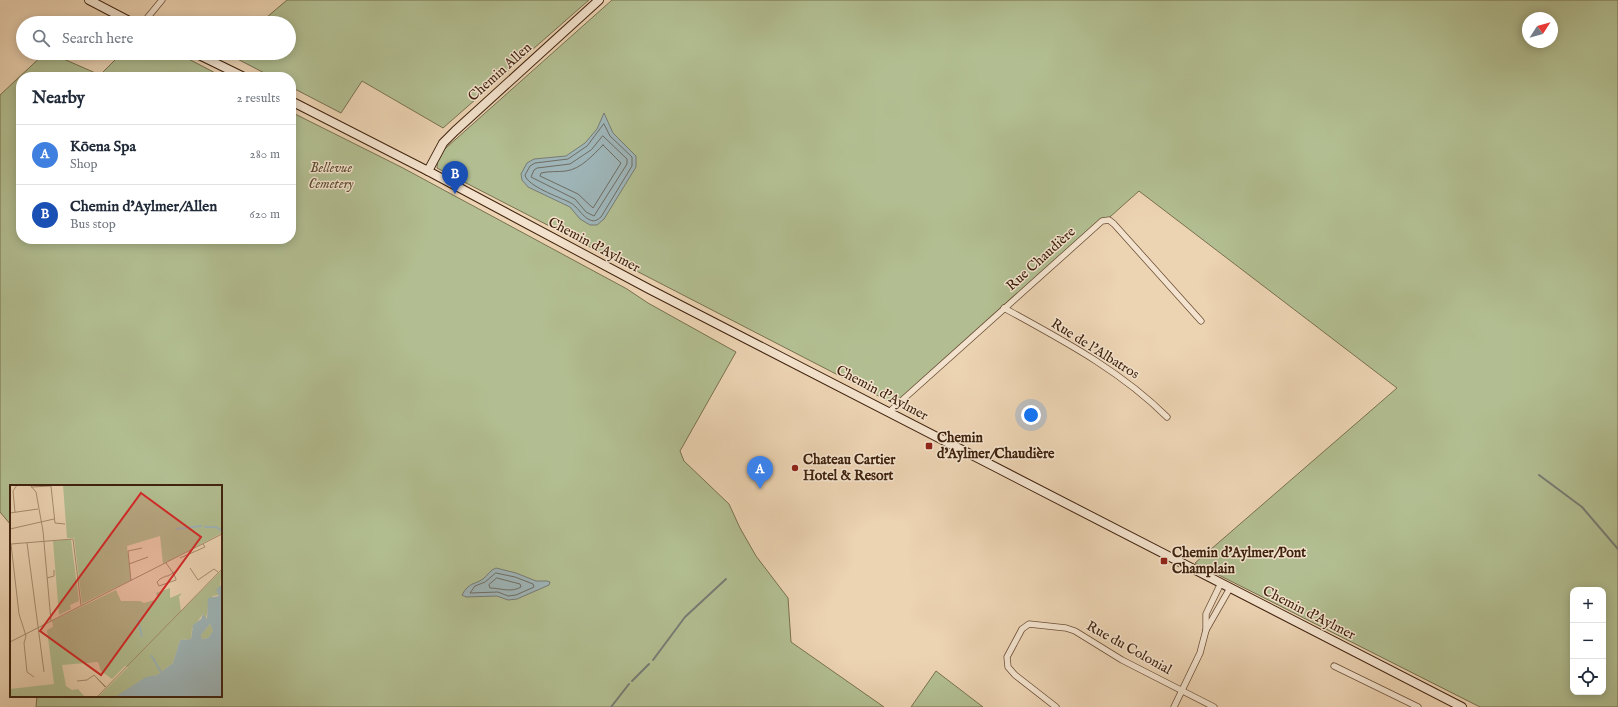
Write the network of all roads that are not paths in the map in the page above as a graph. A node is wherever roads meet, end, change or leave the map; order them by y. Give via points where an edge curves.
1 (89, 0) edge
2 (162, 0) edge
3 (599, 0) edge
4 (120, 16) edge
5 (149, 16) edge
6 (209, 60) edge
7 (234, 72) edge
8 (296, 104) edge
9 (428, 171) junction
10 (1004, 308) junction
11 (1201, 321) dead end
12 (889, 412) junction
13 (1168, 417) dead end
14 (1221, 583) junction
15 (1230, 588) junction
16 (1206, 630) junction
17 (1334, 666) dead end
18 (1182, 691) junction
19 (1056, 707) edge
20 (1174, 707) edge
21 (1214, 707) edge
22 (1418, 707) edge
23 (1462, 707) edge

1 - 4 main road
2 - 5 street
3 - 9 main road, Chemin Allen via 455,131 443,143
6 - 7 main road
8 - 9 main road, Chemin d'Aylmer
9 - 12 main road, Chemin d'Aylmer via 649,289
10 - 11 street, Rue Chaudière via 1102,221 1109,220
10 - 12 street, Rue Chaudière
10 - 13 street, Rue de l'Albatros via 1103,365
12 - 14 main road, Chemin d'Aylmer
14 - 15 main road, Chemin d'Aylmer
14 - 16 street via 1206,614
15 - 16 street
15 - 23 main road, Chemin d'Aylmer
16 - 18 street via 1200,653
17 - 22 street
18 - 19 street, Rue du Colonial via 1122,660 1075,631 1029,624 1022,629 1007,657 1008,666 1015,675
18 - 20 street
18 - 21 street, Rue du Colonial

